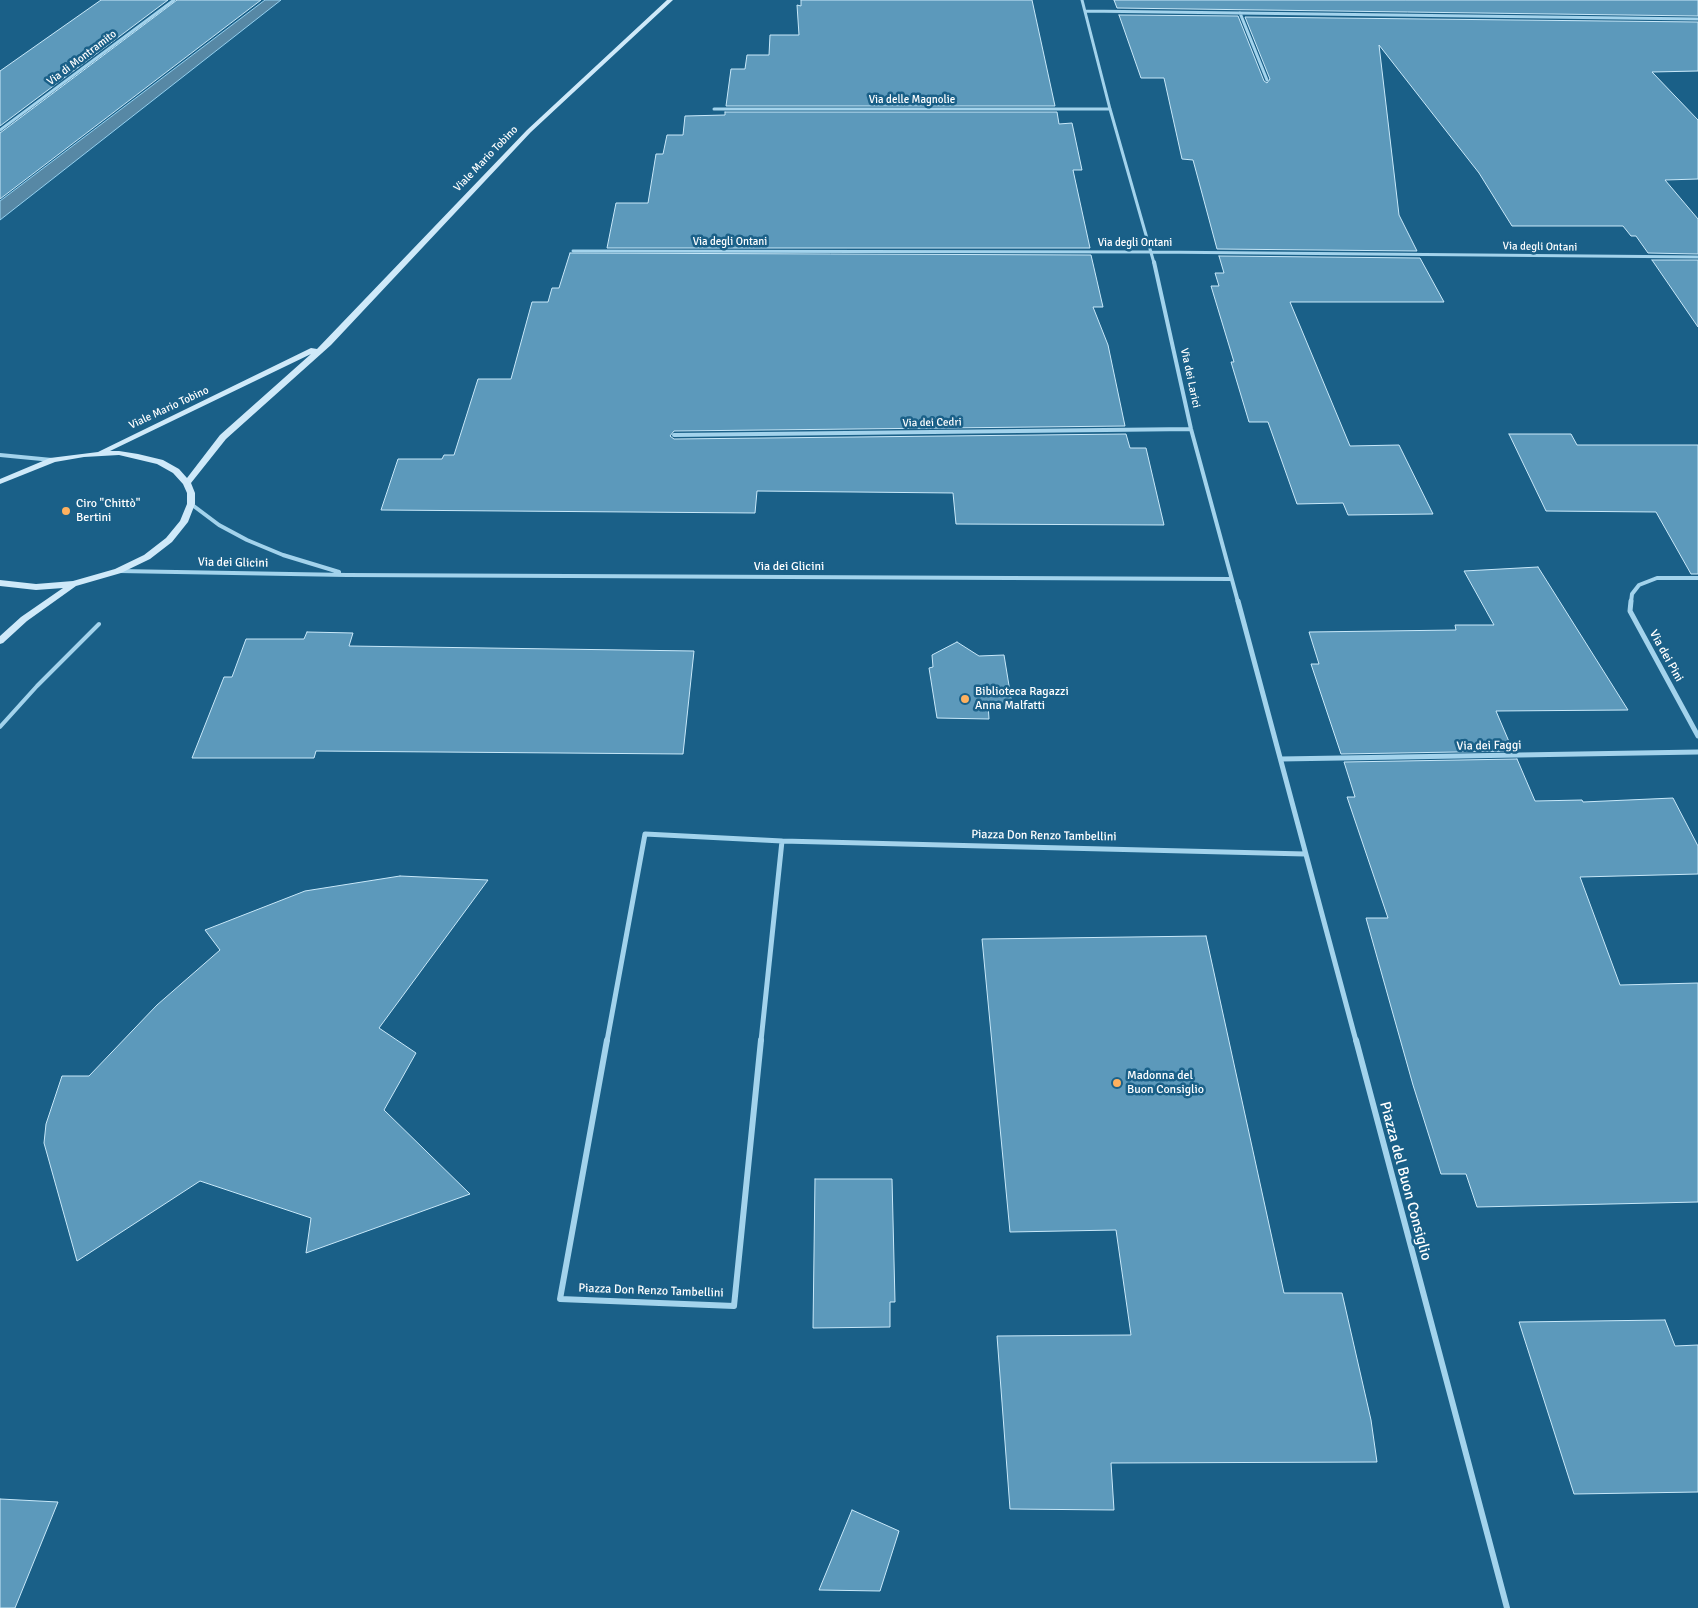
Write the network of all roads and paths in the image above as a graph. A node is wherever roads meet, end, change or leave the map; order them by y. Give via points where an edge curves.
1 (174, 0) edge
2 (670, 0) edge
3 (1082, 0) edge
4 (1085, 12) junction
5 (1240, 13) junction
6 (1698, 19) edge
7 (1267, 80) dead end
8 (714, 109) dead end
9 (1110, 109) junction
10 (0, 130) edge
11 (573, 251) dead end
12 (1152, 252) junction
13 (1698, 257) edge
14 (328, 343) junction
15 (1190, 429) junction
16 (674, 435) dead end
17 (99, 453) junction
18 (0, 456) edge
19 (53, 460) junction
20 (0, 482) edge
21 (187, 483) junction
22 (191, 504) junction
23 (118, 571) junction
24 (347, 575) junction
25 (1698, 578) edge
26 (1231, 579) junction
27 (0, 583) edge
28 (73, 584) junction
29 (99, 624) dead end
30 (0, 641) edge
31 (0, 726) edge
32 (1698, 736) edge
33 (1698, 752) edge
34 (1281, 760) junction
35 (782, 841) junction
36 (1305, 854) junction
37 (1507, 1608) edge

1 - 10 street, Via di Montramito
2 - 14 main road, Viale Mario Tobino via 529,131
3 - 4 street, Via dei Larici
4 - 5 street
4 - 9 street, Via dei Larici
5 - 6 street
5 - 7 street
8 - 9 street, Via delle Magnolie
9 - 12 street, Via dei Larici
11 - 12 street, Via degli Ontani
12 - 13 street, Via degli Ontani
12 - 15 street, Via dei Larici
14 - 17 main road, Viale Mario Tobino
14 - 21 main road, Viale Mario Tobino via 223,437
15 - 16 street, Via dei Cedri
15 - 26 street, Via dei Larici
17 - 19 main road
17 - 21 main road via 138,456 160,462 176,471
18 - 19 street
19 - 20 main road
21 - 22 main road
22 - 23 main road via 184,522 169,540 147,557
22 - 24 street, Via dei Glicini via 219,525 247,540
23 - 24 street, Via dei Glicini
23 - 28 main road
24 - 26 street, Via dei Glicini
25 - 32 street, Via dei Pini via 1657,578 1639,585 1632,594 1630,612
26 - 34 street, Via dei Larici
27 - 28 main road via 36,587
28 - 30 main road via 24,619
29 - 31 lane
33 - 34 street, Via dei Faggi
34 - 36 street, Piazza del Buon Consiglio
35 - 35 street, Piazza Don Renzo Tambellini via 645,834 560,1299 734,1306
35 - 36 street, Piazza Don Renzo Tambellini
36 - 37 street, Piazza del Buon Consiglio

